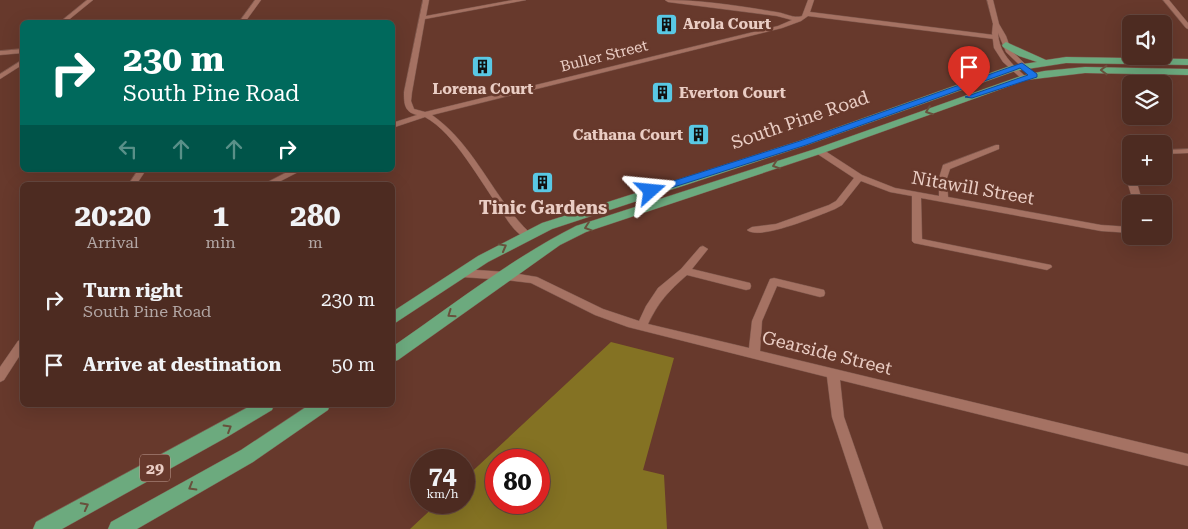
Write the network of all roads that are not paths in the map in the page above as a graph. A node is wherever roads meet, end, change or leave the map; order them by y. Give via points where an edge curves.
1 (90, 0) edge
2 (258, 0) edge
3 (426, 0) edge
4 (523, 0) edge
5 (668, 0) edge
6 (811, 0) edge
7 (990, 0) edge
8 (1166, 0) edge
9 (808, 14) junction
10 (423, 18) junction
11 (65, 20) edge
12 (243, 20) edge
13 (798, 20) junction
14 (996, 24) junction
15 (1188, 27) edge
16 (994, 37) junction
17 (1006, 45) junction
18 (20, 51) edge
19 (0, 54) edge
20 (19, 59) edge
21 (1047, 61) junction
22 (1188, 62) edge
23 (1023, 72) junction
24 (1188, 72) edge
25 (2, 76) edge
26 (423, 116) junction
27 (395, 125) edge
28 (996, 147) dead end
29 (819, 151) junction
30 (1188, 151) edge
31 (1172, 152) edge
32 (294, 172) edge
33 (859, 177) junction
34 (272, 182) edge
35 (916, 194) junction
36 (944, 199) junction
37 (1122, 229) edge
38 (752, 230) dead end
39 (527, 235) junction
40 (703, 249) dead end
41 (1047, 268) dead end
42 (684, 271) junction
43 (462, 273) junction
44 (506, 276) junction
45 (746, 286) dead end
46 (820, 293) dead end
47 (395, 318) edge
48 (642, 326) junction
49 (20, 347) edge
50 (395, 354) edge
51 (754, 354) junction
52 (833, 373) junction
53 (0, 377) edge
54 (263, 407) edge
55 (319, 407) edge
56 (1188, 460) edge
57 (43, 529) edge
58 (118, 529) edge
59 (876, 529) edge

1 - 11 street
2 - 12 street
3 - 10 street
4 - 10 street
5 - 13 street via 778,14
6 - 9 street
7 - 14 street
8 - 15 street
9 - 13 street, Buller Street
9 - 16 street
10 - 26 street via 406,104 412,112
13 - 26 street, Buller Street
14 - 16 street
14 - 17 street
16 - 23 street via 1000,55
17 - 21 highway via 1022,54
17 - 23 street
18 - 19 street
19 - 20 street
20 - 25 street
21 - 22 highway, South Pine Road
21 - 23 highway, South Pine Road
24 -> 23 highway, South Pine Road
23 -> 29 highway, South Pine Road
23 - 39 highway, South Pine Road via 587,212
26 - 27 street, Buller Street
26 - 39 street via 434,118 469,158 512,221
28 - 36 street via 946,167 942,187
29 - 33 street, Nitawill Street
29 -> 44 highway, South Pine Road via 582,229 555,242
30 - 31 street
32 - 34 street
33 - 35 street, Nitawill Street
33 - 38 street via 839,203 832,207 777,227
35 - 36 street, Nitawill Street
35 - 41 street via 917,242
36 - 37 street, Nitawill Street
43 -> 39 highway, South Pine Road
40 - 42 street
42 - 45 street
42 - 48 street via 662,291
43 - 44 street, Gearside Street
43 - 47 highway, South Pine Road
44 - 48 street, Gearside Street via 533,280 599,312
44 -> 50 highway, South Pine Road
46 - 51 street via 774,282 758,321
48 - 51 street, Gearside Street
49 - 53 street
51 - 52 street, Gearside Street
52 - 56 street, Gearside Street
52 - 59 street via 838,417
57 -> 54 highway, 29
55 -> 58 highway, 29 via 247,456

